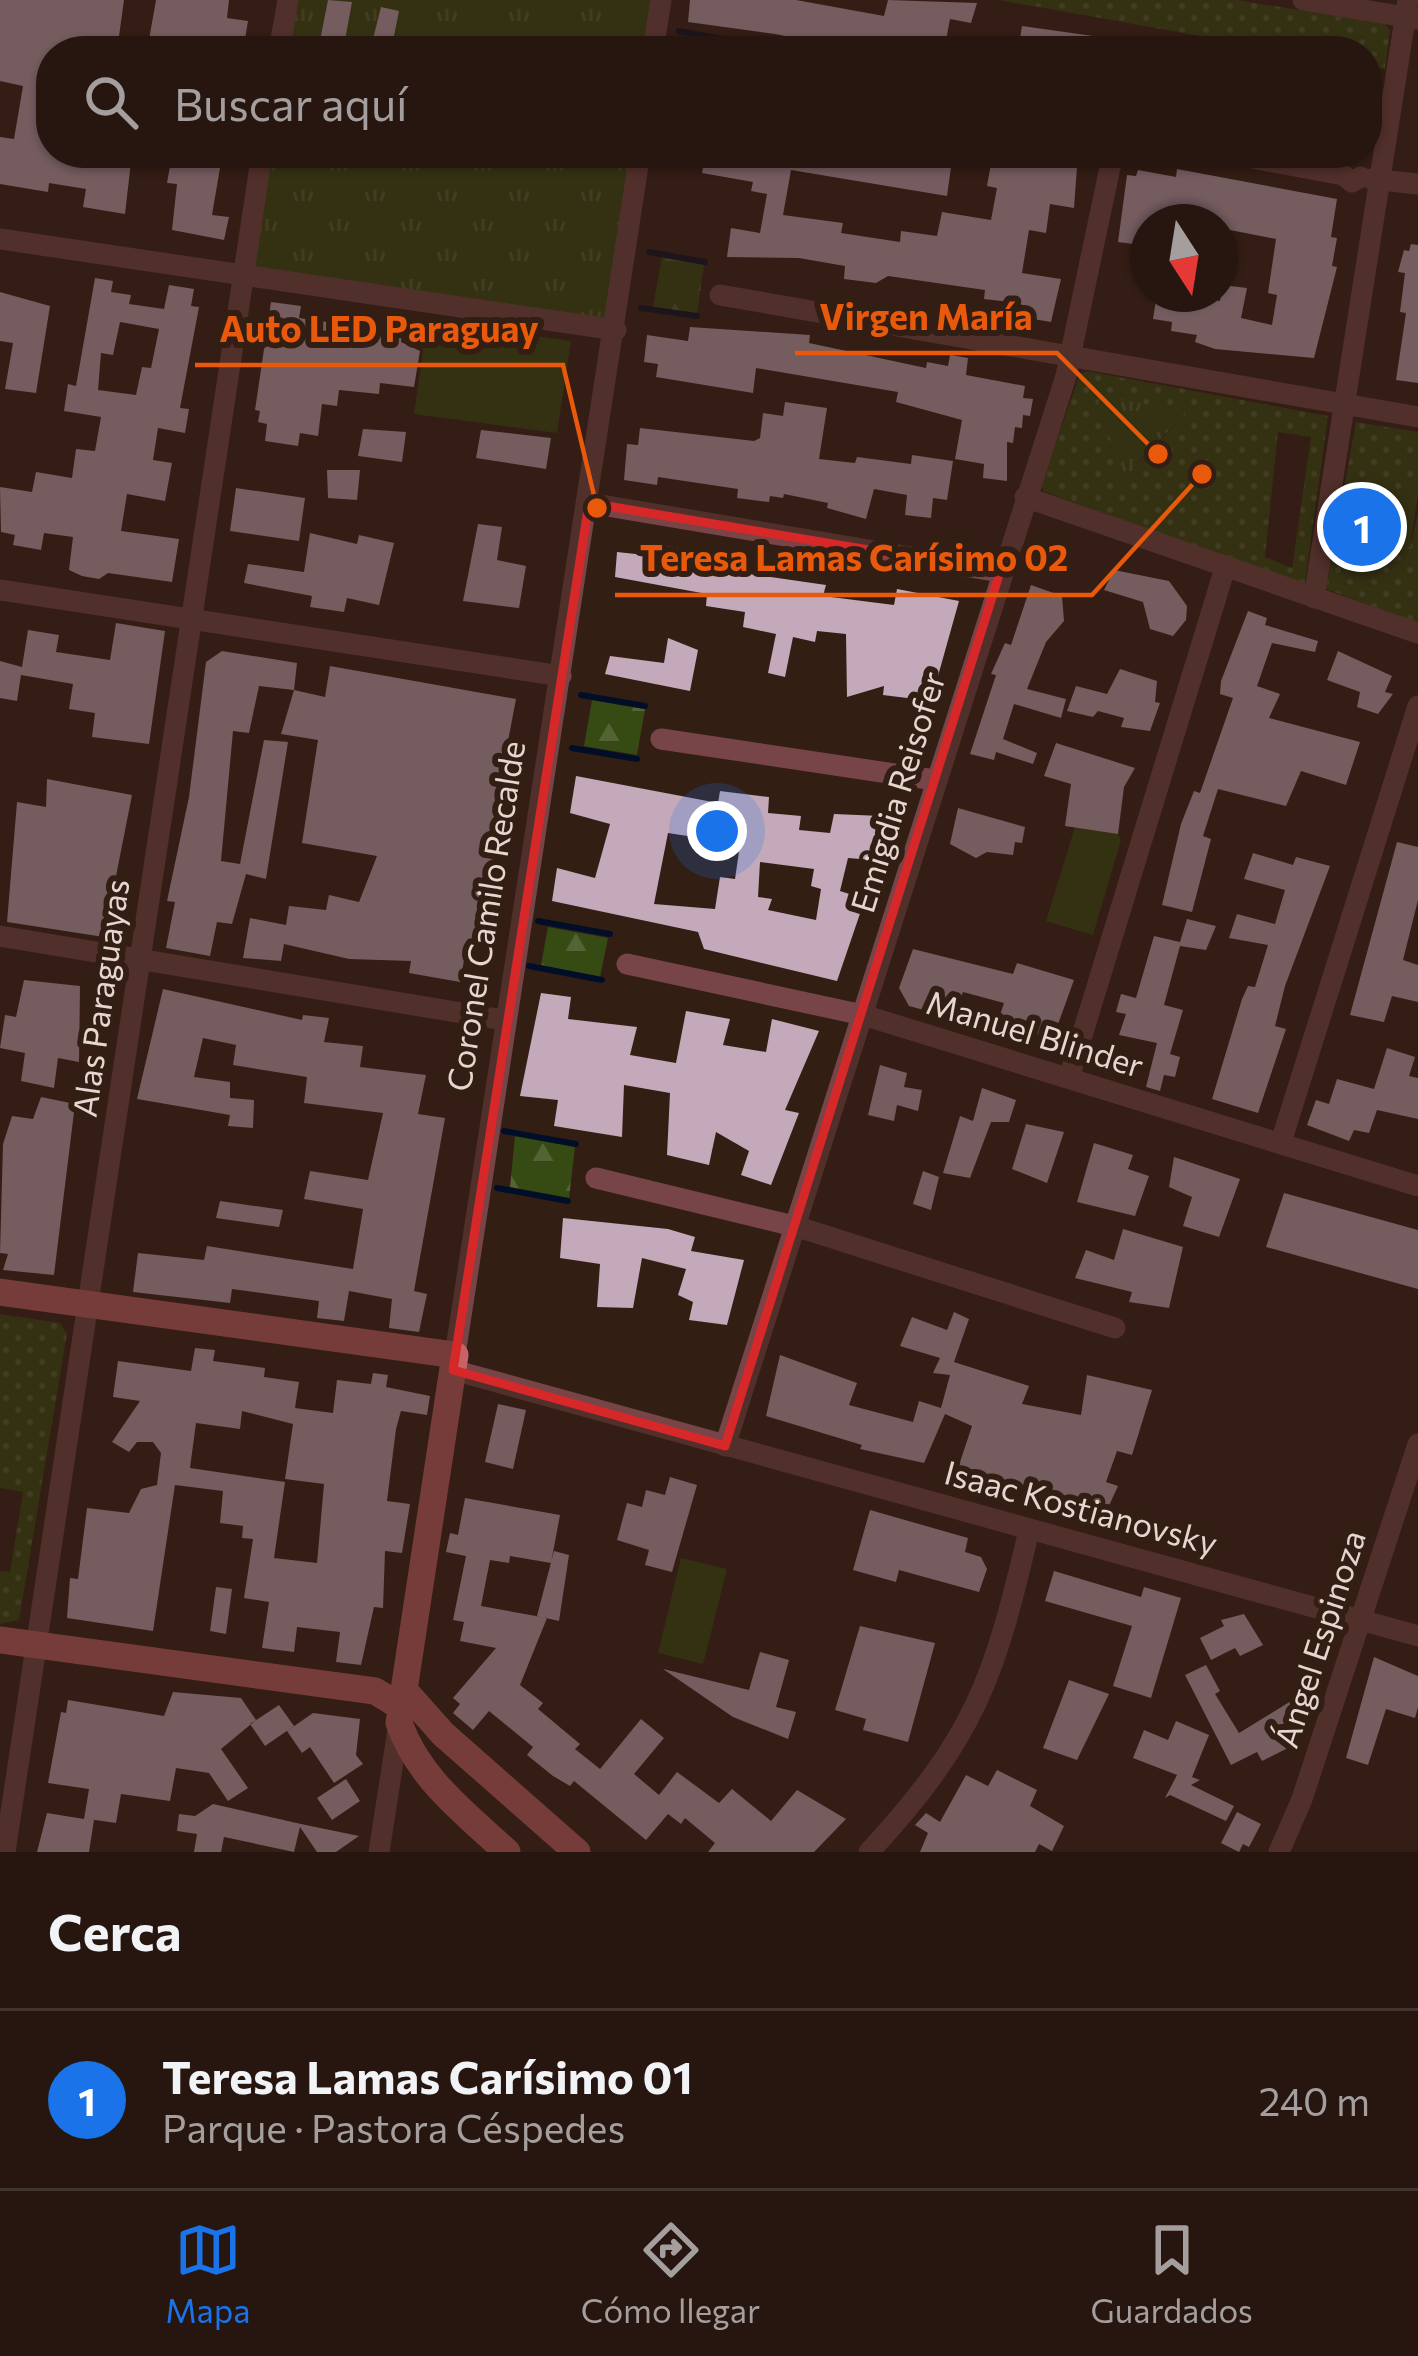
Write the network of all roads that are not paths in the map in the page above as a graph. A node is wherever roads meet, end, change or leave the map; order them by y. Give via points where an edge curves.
1 (288, 0) edge
2 (662, 0) edge
3 (1303, 0) edge
4 (1410, 12) edge
5 (282, 36) edge
6 (656, 36) edge
7 (1382, 107) edge
8 (260, 168) edge
9 (638, 168) edge
10 (1110, 168) edge
11 (1307, 168) edge
12 (1364, 168) edge
13 (1361, 178) junction
14 (1418, 184) edge
15 (0, 239) edge
16 (242, 274) junction
17 (720, 295) dead end
18 (616, 330) junction
19 (1071, 353) junction
20 (1342, 404) junction
21 (1418, 416) edge
22 (1025, 497) junction
23 (589, 502) junction
24 (1225, 568) junction
25 (1000, 572) junction
26 (0, 590) edge
27 (1314, 598) junction
28 (190, 618) junction
29 (1418, 633) edge
30 (561, 676) junction
31 (1418, 706) edge
32 (661, 739) dead end
33 (935, 780) junction
34 (0, 936) edge
35 (139, 957) junction
36 (627, 964) dead end
37 (863, 1015) junction
38 (505, 1020) junction
39 (1069, 1078) junction
40 (1281, 1142) junction
41 (596, 1178) dead end
42 (1418, 1186) edge
43 (798, 1227) junction
44 (0, 1292) edge
45 (91, 1306) junction
46 (1115, 1328) dead end
47 (454, 1362) junction
48 (1418, 1444) edge
49 (725, 1446) junction
50 (1029, 1530) junction
51 (1360, 1623) junction
52 (1418, 1636) edge
53 (0, 1640) edge
54 (34, 1645) junction
55 (401, 1706) junction
56 (5, 1852) edge
57 (379, 1852) edge
58 (508, 1852) edge
59 (578, 1852) edge
60 (869, 1852) edge
61 (1279, 1852) edge

1 - 5 street
2 - 6 street
3 - 4 street
4 - 7 street
8 - 16 street, Alas Paraguayas
9 - 18 street, Coronel Camilo Recalde
10 - 19 street, Emigdia Reisofer
11 - 13 street
12 - 13 street
13 - 14 street
13 - 20 street
15 - 16 street
16 - 18 street
16 - 28 street, Alas Paraguayas
17 - 19 street
18 - 23 street, Coronel Camilo Recalde
19 - 20 street
19 - 22 street, Emigdia Reisofer
20 - 21 street
20 - 27 street
22 - 24 street
22 - 25 street, Emigdia Reisofer
23 - 25 street
23 - 30 street, Coronel Camilo Recalde
24 - 27 street
24 - 39 street
25 - 33 street, Emigdia Reisofer
26 - 28 street
27 - 29 street
28 - 30 street
28 - 35 street, Alas Paraguayas
30 - 38 street, Coronel Camilo Recalde
31 - 40 street
32 - 33 street
33 - 37 street, Emigdia Reisofer
34 - 35 street
35 - 38 street
35 - 45 street, Alas Paraguayas
36 - 37 street, Manuel Blinder
37 - 39 street, Manuel Blinder
37 - 43 street, Emigdia Reisofer
38 - 47 street, Coronel Camilo Recalde
39 - 40 street, Manuel Blinder
40 - 42 street, Manuel Blinder
41 - 43 street
43 - 46 street
43 - 49 street, Emigdia Reisofer
44 - 45 main road
45 - 47 main road
45 - 54 street, Alas Paraguayas
47 - 49 street, Isaac Kostianovsky
47 - 55 main road, Coronel Camilo Recalde
48 - 51 street, Ángel Espinoza
49 - 50 street, Isaac Kostianovsky
50 - 51 street, Isaac Kostianovsky
50 - 60 street via 994,1671 963,1736
51 - 52 street, Isaac Kostianovsky
51 - 61 street, Ángel Espinoza
53 - 54 main road
54 - 55 main road via 375,1691
54 - 56 street, Alas Paraguayas
55 - 57 street, Coronel Camilo Recalde
55 - 58 main road via 410,1754 428,1779
55 - 59 main road

